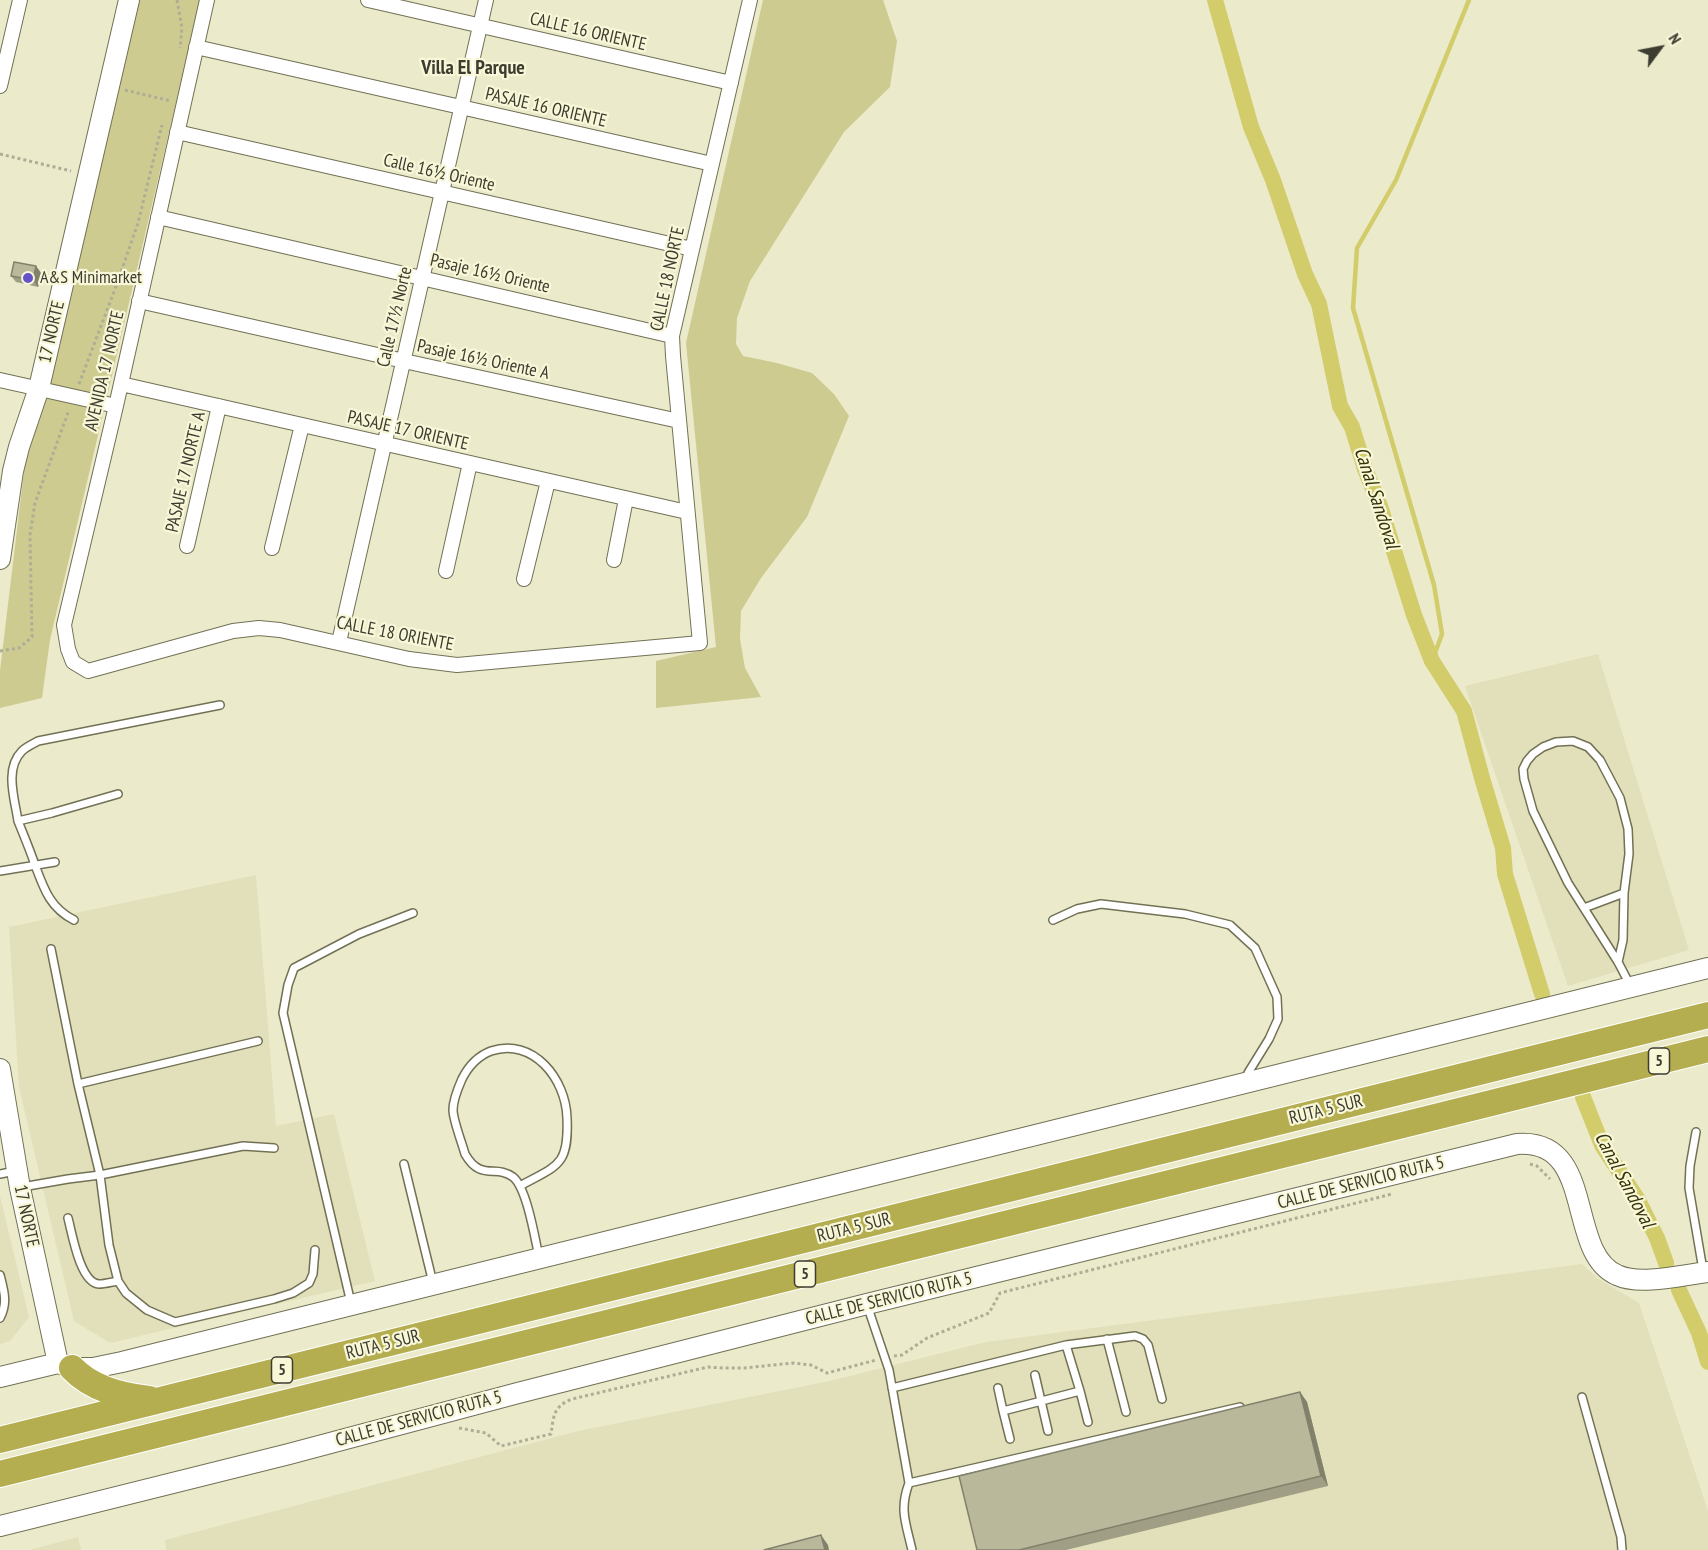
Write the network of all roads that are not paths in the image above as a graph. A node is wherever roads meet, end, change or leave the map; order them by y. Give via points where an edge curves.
1 (20, 0) edge
2 (129, 0) edge
3 (207, 0) edge
4 (368, 0) edge
5 (486, 0) edge
6 (750, 0) edge
7 (480, 26) junction
8 (196, 47) junction
9 (730, 83) junction
10 (0, 86) edge
11 (462, 107) junction
12 (177, 132) junction
13 (712, 164) junction
14 (442, 192) junction
15 (158, 217) junction
16 (693, 249) junction
17 (423, 277) junction
18 (140, 301) junction
19 (672, 336) junction
20 (404, 361) junction
21 (0, 380) edge
22 (121, 384) junction
23 (39, 388) junction
24 (116, 406) junction
25 (219, 406) junction
26 (678, 421) junction
27 (302, 425) junction
28 (385, 444) junction
29 (470, 463) junction
30 (548, 481) junction
31 (627, 499) junction
32 (687, 512) junction
33 (187, 546) dead end
34 (272, 548) dead end
35 (0, 559) edge
36 (614, 560) dead end
37 (446, 571) dead end
38 (524, 579) dead end
39 (339, 642) junction
40 (700, 643) joint
41 (88, 671) joint
42 (220, 705) dead end
43 (118, 794) dead end
44 (18, 821) junction
45 (56, 862) dead end
46 (36, 866) junction
47 (0, 871) edge
48 (1624, 893) junction
49 (1584, 908) junction
50 (413, 913) dead end
51 (74, 920) dead end
52 (1053, 920) dead end
53 (51, 949) dead end
54 (1618, 962) junction
55 (1708, 968) edge
56 (1631, 987) junction
57 (1708, 1015) edge
58 (258, 1041) dead end
59 (1708, 1049) edge
60 (0, 1069) edge
61 (1251, 1082) junction
62 (78, 1084) junction
63 (1696, 1132) dead end
64 (274, 1148) dead end
65 (404, 1164) dead end
66 (100, 1175) junction
67 (12, 1178) edge
68 (520, 1186) junction
69 (68, 1218) dead end
70 (315, 1250) dead end
71 (539, 1258) junction
72 (1706, 1272) edge
73 (0, 1275) edge
74 (118, 1281) junction
75 (434, 1285) junction
76 (867, 1304) junction
77 (351, 1306) junction
78 (0, 1318) edge
79 (1107, 1339) junction
80 (1066, 1346) junction
81 (65, 1365) junction
82 (1035, 1375) dead end
83 (0, 1377) edge
84 (892, 1388) junction
85 (998, 1388) dead end
86 (1080, 1391) junction
87 (1582, 1397) dead end
88 (1162, 1399) dead end
89 (164, 1400) junction
90 (1041, 1401) junction
91 (1243, 1406) edge
92 (1003, 1411) junction
93 (1126, 1412) dead end
94 (1088, 1422) dead end
95 (1048, 1431) dead end
96 (1010, 1439) dead end
97 (0, 1440) edge
98 (0, 1474) edge
99 (909, 1483) junction
100 (0, 1526) edge
101 (912, 1550) edge
102 (1622, 1550) edge

1 - 10 street
2 - 23 street, 17 NORTE
3 - 8 street, AVENIDA 17 NORTE
4 - 7 street, CALLE 16 ORIENTE
5 - 7 street, Calle 17½ Norte
6 - 9 street, CALLE 18 NORTE
7 - 9 street, CALLE 16 ORIENTE
7 - 11 street, Calle 17½ Norte
8 - 11 street, PASAJE 16 ORIENTE
8 - 12 street, AVENIDA 17 NORTE
9 - 13 street, CALLE 18 NORTE
11 - 13 street, PASAJE 16 ORIENTE
11 - 14 street, Calle 17½ Norte
12 - 14 street, Calle 16½ Oriente
12 - 15 street, AVENIDA 17 NORTE
13 - 16 street, CALLE 18 NORTE
14 - 16 street, Calle 16½ Oriente
14 - 17 street, Calle 17½ Norte
15 - 17 street, Pasaje 16½ Oriente
15 - 18 street, AVENIDA 17 NORTE
16 - 19 street, CALLE 18 NORTE
17 - 19 street, Pasaje 16½ Oriente
17 - 20 street, Calle 17½ Norte
18 - 20 street, Pasaje 16½ Oriente A
18 - 22 street, AVENIDA 17 NORTE
19 - 26 street, CALLE 18 NORTE
20 - 26 street, Pasaje 16½ Oriente A
20 - 28 street, Calle 17½ Norte
21 - 23 street
22 - 24 street, AVENIDA 17 NORTE
22 - 25 street, PASAJE 17 ORIENTE
23 - 24 street
23 - 35 street, 17 NORTE via 13,471
24 - 41 street, AVENIDA 17 NORTE via 64,625 73,662
25 - 27 street, PASAJE 17 ORIENTE
25 - 33 street, PASAJE 17 NORTE A
26 - 32 street, CALLE 18 NORTE
27 - 28 street, PASAJE 17 ORIENTE
27 - 34 street
28 - 29 street, PASAJE 17 ORIENTE
28 - 39 street, Calle 17½ Norte
29 - 30 street, PASAJE 17 ORIENTE
29 - 37 street
30 - 31 street, PASAJE 17 ORIENTE
30 - 38 street
31 - 32 street, PASAJE 17 ORIENTE
31 - 36 street
32 - 40 street, CALLE 18 NORTE
39 - 40 street, CALLE 18 ORIENTE via 408,659 457,665
39 - 41 street, CALLE 18 ORIENTE via 268,628 247,629
42 - 44 lane via 31,745 21,751 12,770
43 - 44 lane
44 - 46 lane
45 - 46 lane
46 - 47 lane
46 - 51 lane via 51,901 63,915
48 - 49 lane
48 - 49 lane via 1629,846 1620,798 1600,760 1588,747 1572,741 1556,742 1533,754 1523,769 1524,779 1551,851
48 - 54 lane via 1623,940
49 - 54 lane
50 - 77 lane via 359,934 294,968 283,1013
52 - 61 lane via 1101,904 1185,914 1230,925 1255,948 1277,997 1278,1019 1248,1073
53 - 62 lane
54 - 56 lane
55 - 56 street
56 - 61 street
57 - 89 highway, RUTA 5 SUR / 5
58 - 62 lane
59 - 98 highway, RUTA 5 SUR / 5
60 - 67 street, 17 NORTE
61 - 71 street
62 - 66 lane
63 - 72 lane via 1689,1188
64 - 66 lane via 243,1146
65 - 75 lane
66 - 67 lane
66 - 74 lane
67 - 81 street, 17 NORTE
68 - 68 lane via 508,1174 473,1165 463,1147 453,1110 465,1072 485,1053 500,1048 523,1050 538,1059 557,1082 567,1109 564,1157 555,1167
68 - 71 lane
69 - 74 lane via 82,1269 90,1280 98,1284
70 - 74 lane via 309,1283 293,1293 175,1322 147,1310
71 - 75 street
72 - 76 street, CALLE DE SERVICIO RUTA 5 via 1647,1279 1625,1278 1610,1271 1594,1253 1564,1165 1550,1151 1533,1144 1517,1144
73 - 78 lane via 5,1304
75 - 77 street
76 - 84 lane
76 - 100 street, CALLE DE SERVICIO RUTA 5
77 - 81 street via 93,1368
79 - 80 lane
79 - 88 lane via 1143,1339
79 - 93 lane
80 - 84 lane
80 - 86 lane
81 - 83 street
81 - 89 highway via 106,1390
82 - 90 lane
84 - 99 lane
85 - 92 lane
86 - 90 lane
86 - 94 lane
87 - 102 lane
89 - 97 highway, RUTA 5 SUR / 5
90 - 92 lane
90 - 95 lane
91 - 99 lane
92 - 96 lane
99 - 101 lane via 903,1513

